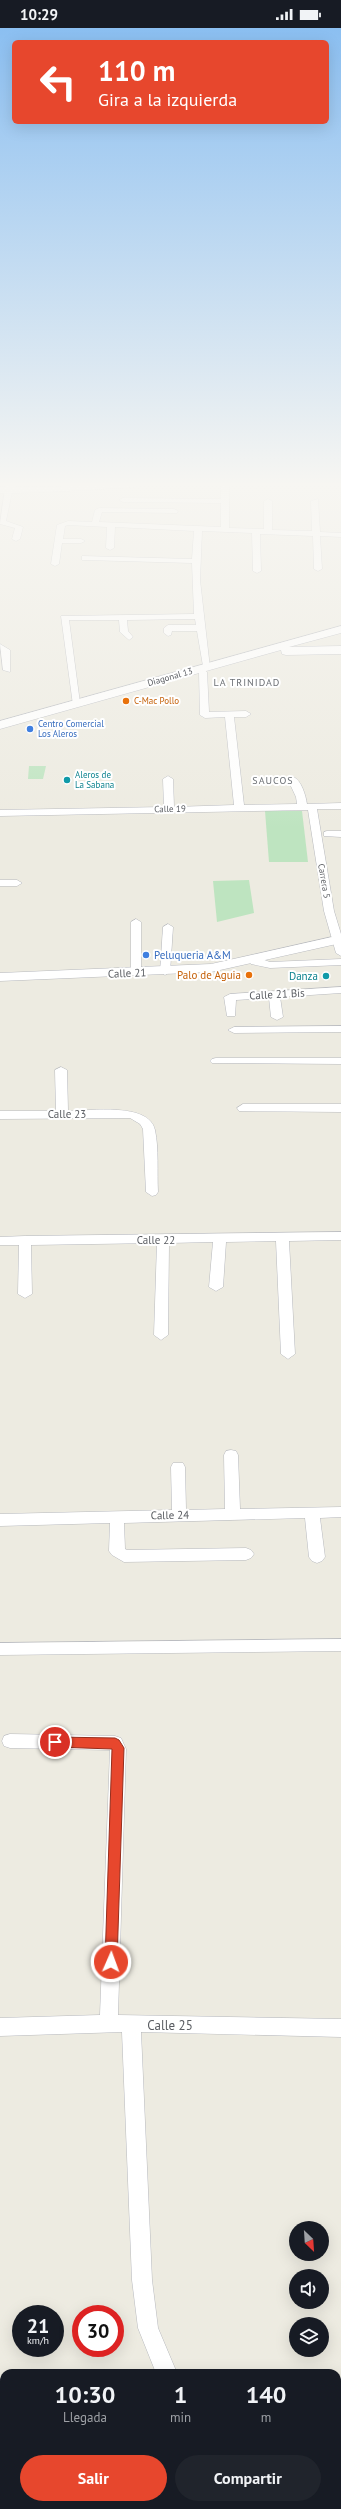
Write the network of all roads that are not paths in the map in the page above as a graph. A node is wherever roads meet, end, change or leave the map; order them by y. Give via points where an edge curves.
1 (197, 598) edge
2 (198, 616) junction
3 (123, 617) junction
4 (199, 628) junction
5 (341, 629) edge
6 (168, 633) dead end
7 (323, 633) junction
8 (129, 637) dead end
9 (0, 647) edge
10 (306, 650) junction
11 (341, 650) edge
12 (205, 669) junction
13 (7, 670) dead end
14 (76, 704) junction
15 (246, 714) dead end
16 (229, 715) junction
17 (0, 725) edge
18 (0, 730) edge
19 (168, 779) dead end
20 (293, 780) dead end
21 (341, 806) edge
22 (307, 807) junction
23 (239, 808) junction
24 (169, 809) junction
25 (0, 813) edge
26 (327, 834) dead end
27 (341, 834) edge
28 (0, 883) edge
29 (17, 883) dead end
30 (136, 922) dead end
31 (168, 927) dead end
32 (340, 939) edge
33 (341, 953) edge
34 (252, 959) junction
35 (341, 962) edge
36 (165, 972) junction
37 (136, 973) junction
38 (0, 977) edge
39 (341, 990) edge
40 (274, 994) junction
41 (231, 1014) dead end
42 (277, 1016) dead end
43 (341, 1029) edge
44 (234, 1030) dead end
45 (341, 1061) edge
46 (216, 1062) dead end
47 (61, 1070) dead end
48 (243, 1108) dead end
49 (341, 1108) edge
50 (0, 1114) edge
51 (62, 1114) junction
52 (152, 1192) dead end
53 (341, 1236) edge
54 (282, 1238) junction
55 (25, 1240) junction
56 (163, 1240) junction
57 (220, 1240) junction
58 (0, 1242) edge
59 (216, 1287) dead end
60 (25, 1294) dead end
61 (161, 1335) dead end
62 (288, 1354) dead end
63 (231, 1455) dead end
64 (178, 1468) dead end
65 (312, 1512) junction
66 (341, 1512) edge
67 (233, 1514) junction
68 (179, 1515) junction
69 (117, 1516) junction
70 (0, 1520) edge
71 (246, 1554) dead end
72 (317, 1558) dead end
73 (341, 1645) edge
74 (0, 1649) edge
75 (10, 1741) dead end
76 (109, 2023) junction
77 (131, 2024) junction
78 (0, 2027) edge
79 (341, 2028) edge
80 (165, 2369) edge

1 - 2 street
2 - 3 street
2 - 4 street
3 - 8 street via 124,632
3 - 14 street via 64,618
4 - 6 street via 168,628
4 - 12 street
5 - 7 main road, Diagonal 13
7 - 10 main road via 321,636 291,645 293,648
7 - 12 main road, Diagonal 13
9 - 13 street via 6,650
10 - 11 main road, Diagonal 13
10 - 12 main road, Diagonal 13 via 271,652
12 - 14 main road, Diagonal 13
12 - 16 street via 205,715
12 - 18 main road, Diagonal 13
14 - 17 main road, Diagonal 13
15 - 16 street
16 - 23 street
19 - 24 street
20 - 22 street, Carrera 5
21 - 22 street, Calle 19
22 - 23 street, Calle 19
22 - 32 street, Carrera 5 via 334,933
23 - 24 street, Calle 19
24 - 25 street, Calle 19
26 - 27 street
28 - 29 street
30 - 37 street
31 - 36 street
32 - 33 street, Carrera 5
32 - 34 street, Calle 21
34 - 35 street via 270,965
34 - 36 street, Calle 21 via 211,968
36 - 37 street, Calle 21
37 - 38 street, Calle 21
39 - 40 street, Calle 21 Bis
40 - 41 street, Calle 21 Bis via 230,997
40 - 42 street
43 - 44 street
45 - 46 street via 293,1065
47 - 51 street
48 - 49 street
50 - 51 street, Calle 23
51 - 52 street, Calle 23 via 133,1114 145,1122 150,1129
53 - 54 street, Calle 22
54 - 57 street, Calle 22
54 - 62 street
55 - 56 street, Calle 22
55 - 58 street, Calle 22
55 - 60 street
56 - 57 street, Calle 22
56 - 61 street
57 - 59 street
63 - 67 street
64 - 68 street
65 - 66 street, Calle 24
65 - 67 street, Calle 24
65 - 72 street
67 - 68 street, Calle 24
68 - 69 street, Calle 24
69 - 70 street, Calle 24
69 - 71 street via 117,1551 124,1556
73 - 74 street
75 - 76 street via 115,1743 118,1748
76 - 77 street, Calle 25
76 - 78 street, Calle 25
77 - 79 street, Calle 25
77 - 80 street via 142,2280 148,2328

